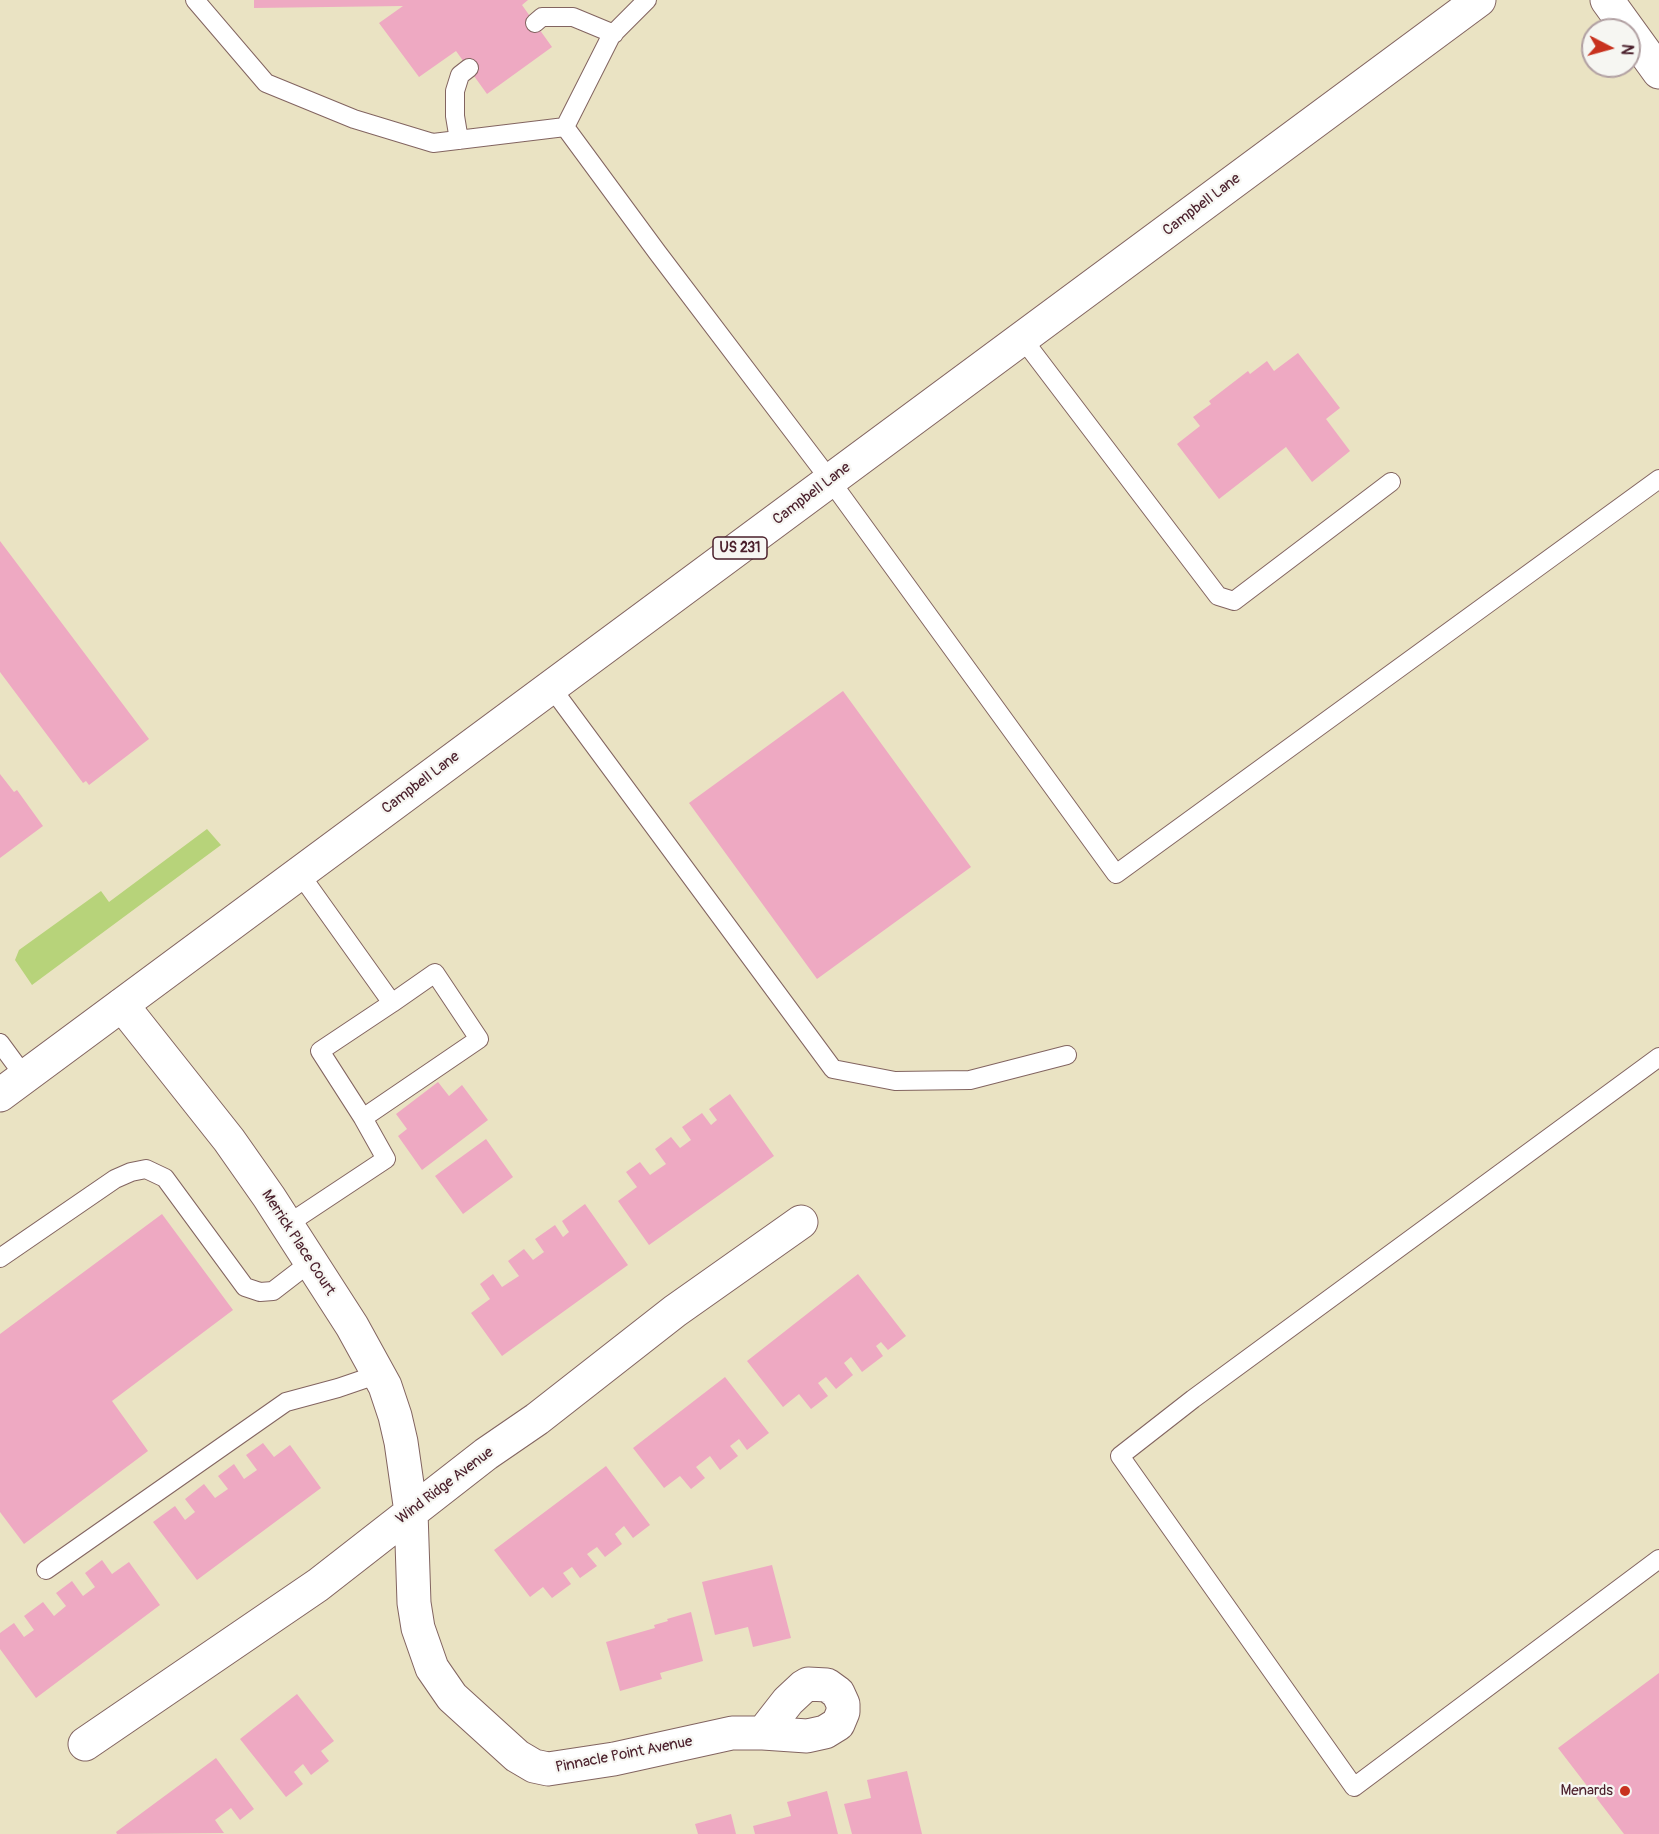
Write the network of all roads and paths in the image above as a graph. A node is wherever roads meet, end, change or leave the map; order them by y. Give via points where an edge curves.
1 (195, 0) edge
2 (647, 0) edge
3 (1479, 0) edge
4 (1607, 0) edge
5 (535, 23) dead end
6 (614, 34) junction
7 (469, 68) dead end
8 (1659, 72) edge
9 (565, 127) junction
10 (459, 140) junction
11 (1022, 338) junction
12 (1659, 479) edge
13 (830, 480) junction
14 (1391, 482) dead end
15 (551, 687) junction
16 (300, 874) junction
17 (392, 1002) junction
18 (122, 1005) junction
19 (0, 1043) edge
20 (1067, 1055) dead end
21 (1659, 1057) edge
22 (13, 1086) edge
23 (363, 1118) junction
24 (801, 1222) dead end
25 (288, 1224) junction
26 (0, 1258) edge
27 (312, 1261) junction
28 (379, 1374) junction
29 (411, 1512) junction
30 (1659, 1560) edge
31 (46, 1569) dead end
32 (764, 1733) dead end
33 (85, 1744) dead end

1 - 10 lane via 266,84 433,144
2 - 6 lane
3 - 11 street, Campbell Lane / US 231
4 - 8 street
5 - 6 lane via 542,17 573,17
6 - 9 lane
7 - 10 lane via 460,75 454,91
9 - 10 lane
9 - 13 lane
11 - 13 street, Campbell Lane / US 231
11 - 14 lane via 1218,596 1234,601
12 - 13 lane via 1116,874
13 - 15 street, Campbell Lane / US 231
15 - 16 street, Campbell Lane / US 231
15 - 20 lane via 833,1069 895,1081 970,1080
16 - 17 lane
16 - 18 street, Campbell Lane / US 231
17 - 23 lane via 320,1050
17 - 23 lane via 435,973 479,1039
18 - 22 street, Campbell Lane / US 231
18 - 25 street, Merrick Place Court via 229,1140
19 - 22 lane
21 - 30 lane via 1120,1456 1354,1787
23 - 25 lane via 386,1159
24 - 29 street, Wind Ridge Avenue via 675,1311
25 - 27 street, Merrick Place Court
26 - 27 lane via 115,1179 146,1169 165,1178 245,1287 273,1291
27 - 28 street, Merrick Place Court
28 - 29 street, Merrick Place Court via 397,1424
28 - 31 lane via 286,1402
29 - 32 street, Pinnacle Point Avenue via 414,1603 432,1668 452,1697 517,1756 548,1769 732,1733
29 - 33 street, Wind Ridge Avenue via 318,1585

